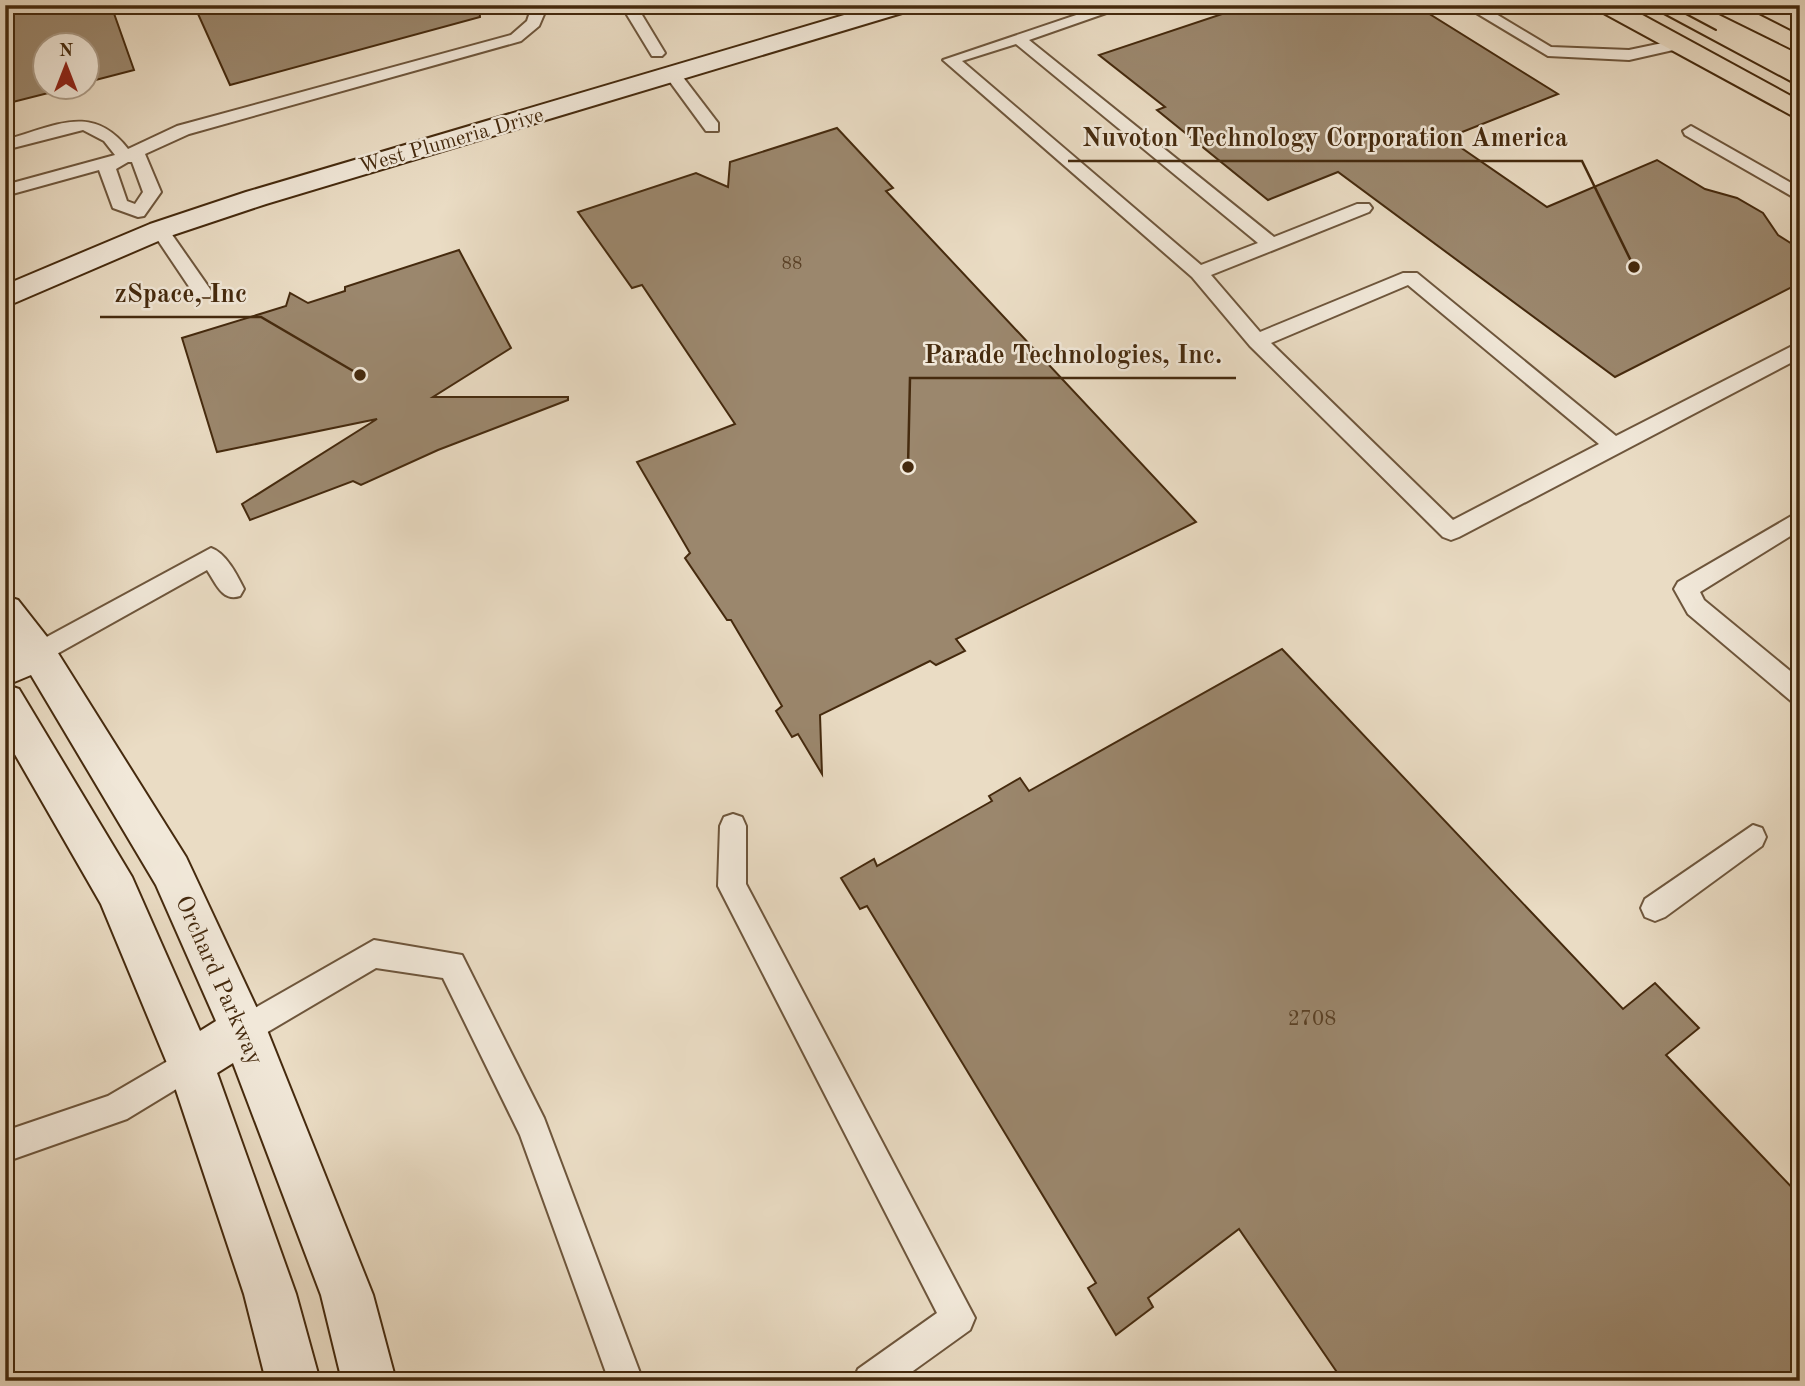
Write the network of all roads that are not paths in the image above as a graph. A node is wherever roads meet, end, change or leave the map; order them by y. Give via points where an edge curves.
1 (532, 5) edge
2 (628, 5) edge
3 (823, 5) edge
4 (904, 5) edge
5 (1122, 5) edge
6 (1470, 5) edge
7 (1606, 5) edge
8 (1721, 5) edge
9 (1019, 39) junction
10 (1677, 45) junction
11 (1800, 46) edge
12 (657, 53) junction
13 (673, 75) junction
14 (1800, 112) edge
15 (712, 127) dead end
16 (1691, 131) dead end
17 (5, 145) edge
18 (125, 156) junction
19 (5, 191) edge
20 (1800, 196) edge
21 (1363, 208) dead end
22 (138, 212) junction
23 (102, 227) dead end
24 (160, 230) junction
25 (1271, 244) junction
26 (1199, 273) junction
27 (203, 293) dead end
28 (5, 297) edge
29 (1256, 341) junction
30 (1800, 349) edge
31 (1615, 446) junction
32 (1800, 519) edge
33 (232, 589) dead end
34 (5, 611) edge
35 (21, 661) edge
36 (1800, 694) edge
37 (5, 701) edge
38 (733, 826) dead end
39 (1753, 837) dead end
40 (1655, 908) dead end
41 (244, 1030) junction
42 (190, 1063) junction
43 (5, 1147) edge
44 (293, 1381) edge
45 (369, 1381) edge
46 (626, 1381) edge
47 (870, 1381) edge

1 - 18 lane via 538,12 534,23 516,38 183,130
2 - 12 lane
3 - 12 street, West Plumeria Drive
4 - 13 street, West Plumeria Drive
5 - 9 lane
6 - 10 lane via 1548,51 1629,55
7 - 10 main road
8 - 11 main road
9 - 25 lane
9 - 26 lane via 951,61
10 - 14 main road
12 - 13 street
12 - 22 street, West Plumeria Drive
13 - 15 lane
13 - 24 street, West Plumeria Drive
16 - 20 lane
17 - 18 lane via 85,124 110,137
18 - 19 lane
18 - 22 lane via 138,158 152,192
18 - 22 lane via 107,166 119,204
21 - 25 lane
22 - 23 street, West Plumeria Drive
22 - 24 street
24 - 27 lane
24 - 28 street, West Plumeria Drive
25 - 26 lane
26 - 29 lane
29 - 31 lane via 1410,277
29 - 31 lane via 1451,530
30 - 31 lane
32 - 36 lane via 1686,589 1696,607
33 - 35 lane via 211,557
34 - 35 street, Orchard Parkway
35 - 41 street, Orchard Parkway via 171,871
37 - 42 street via 117,891
38 - 47 lane via 732,886 958,1318
39 - 40 lane
41 - 42 street
41 - 45 street, Orchard Parkway via 347,1295
41 - 46 lane via 374,954 452,965 533,1129
42 - 43 lane via 116,1108
42 - 44 street via 270,1294

